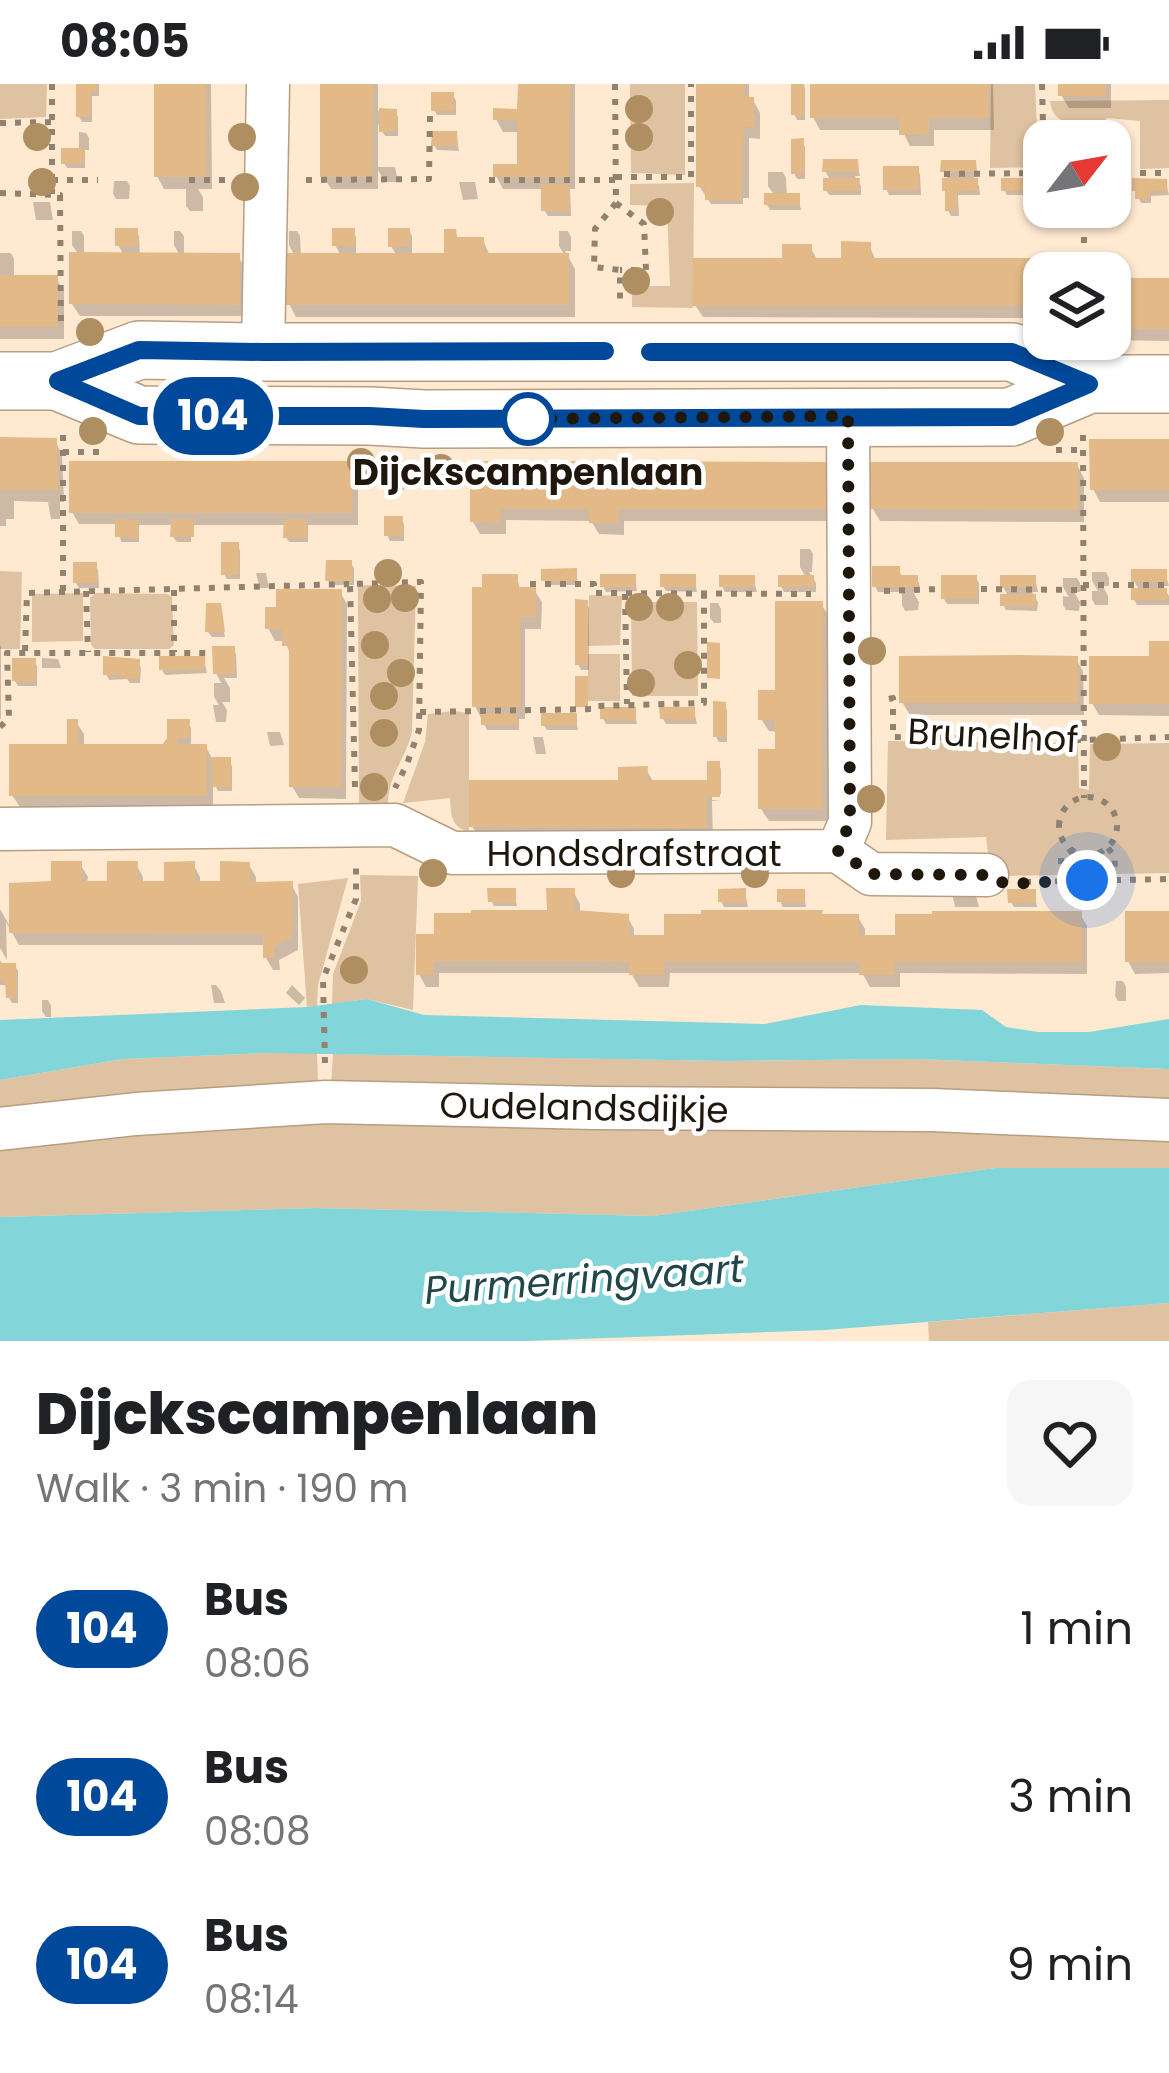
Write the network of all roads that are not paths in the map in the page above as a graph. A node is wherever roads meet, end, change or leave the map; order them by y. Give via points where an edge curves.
1 (268, 84) edge
2 (424, 351) junction
3 (263, 352) junction
4 (0, 381) edge
5 (60, 381) junction
6 (1169, 384) edge
7 (1086, 405) junction
8 (848, 416) junction
9 (424, 419) junction
10 (0, 829) edge
11 (838, 851) junction
12 (987, 875) road end
13 (1169, 1120) edge
14 (0, 1129) edge

1 - 3 street
2 - 3 street
2 - 7 street via 1012,352
2 - 9 street
3 - 5 street via 139,350
4 - 5 street
5 - 9 street via 139,416
6 - 7 street
7 - 8 street via 1012,417
8 - 9 street
8 - 11 street via 850,822
10 - 11 street, Hondsdrafstraat via 376,826 452,853
11 - 12 street via 872,874
13 - 14 street, Oudelandsdijkje via 326,1102

